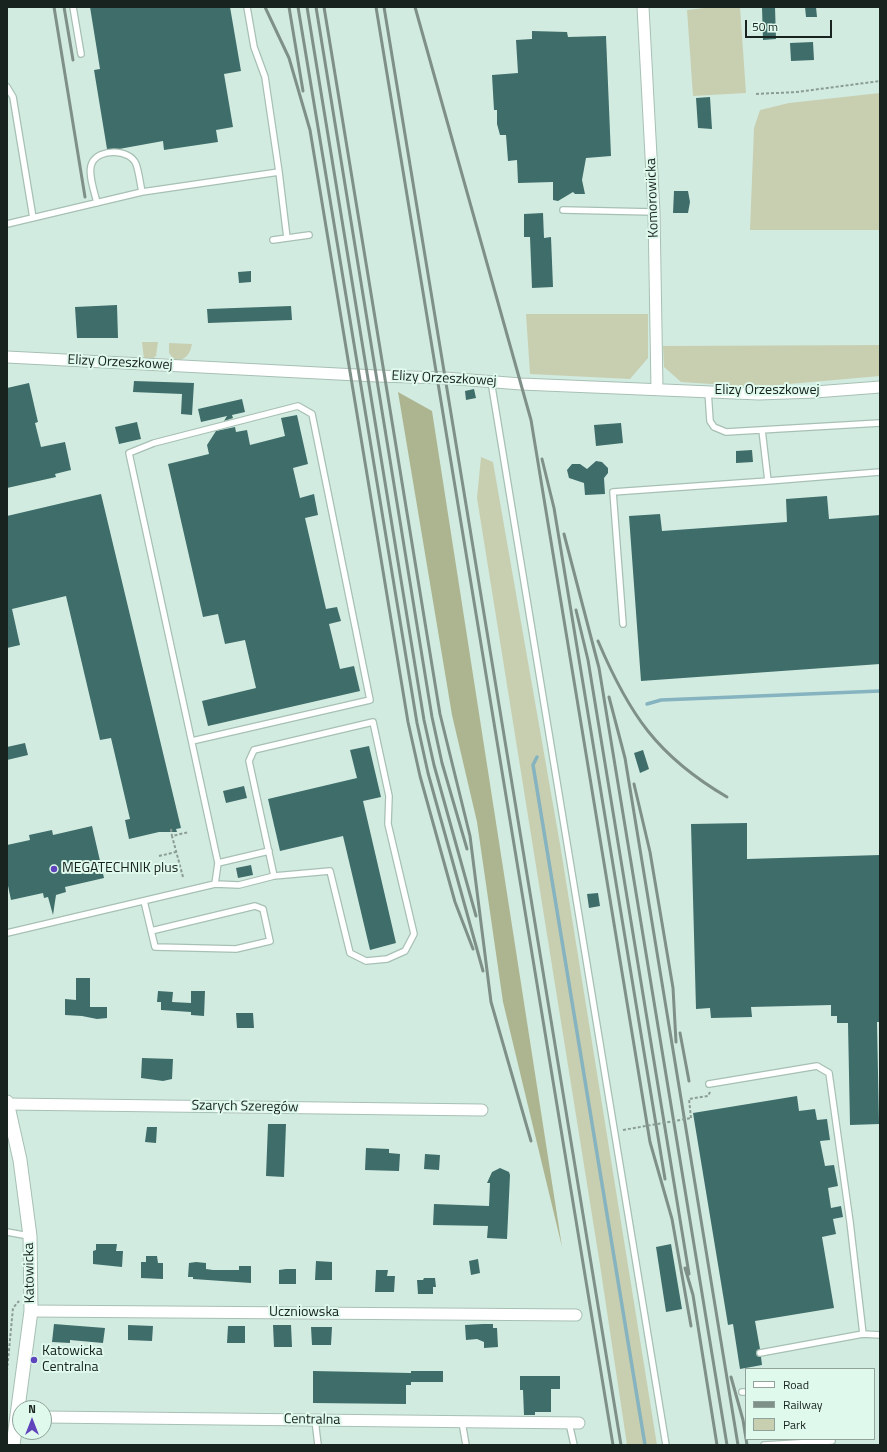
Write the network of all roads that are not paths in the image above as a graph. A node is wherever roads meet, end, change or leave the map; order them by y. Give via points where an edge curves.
1 (73, 7) edge
2 (247, 7) edge
3 (643, 7) edge
4 (81, 54) dead end
5 (7, 87) edge
6 (279, 172) junction
7 (142, 192) junction
8 (97, 203) junction
9 (563, 210) dead end
10 (654, 212) junction
11 (33, 218) junction
12 (7, 224) edge
13 (310, 235) dead end
14 (287, 238) junction
15 (273, 240) dead end
16 (7, 357) edge
17 (491, 381) junction
18 (880, 387) edge
19 (657, 389) junction
20 (708, 391) junction
21 (880, 423) edge
22 (762, 430) junction
23 (880, 472) edge
24 (768, 481) junction
25 (623, 624) dead end
26 (192, 741) junction
27 (269, 850) junction
28 (218, 863) junction
29 (274, 876) junction
30 (215, 884) junction
31 (144, 901) junction
32 (151, 931) junction
33 (7, 933) edge
34 (709, 1084) dead end
35 (7, 1103) edge
36 (482, 1110) dead end
37 (628, 1161) dead end
38 (620, 1163) junction
39 (7, 1232) edge
40 (30, 1236) junction
41 (31, 1311) junction
42 (576, 1315) dead end
43 (863, 1334) junction
44 (880, 1335) edge
45 (760, 1353) dead end
46 (20, 1400) edge
47 (52, 1417) edge
48 (315, 1420) junction
49 (462, 1422) junction
50 (574, 1423) joint
51 (832, 1440) edge
52 (809, 1444) edge
53 (318, 1445) edge
54 (466, 1445) edge
55 (574, 1445) edge
56 (666, 1445) edge
57 (764, 1445) edge

1 - 4 lane
2 - 6 lane via 254,47 265,77
3 - 10 street, Komorowicka
5 - 11 lane via 13,97
6 - 7 lane
6 - 14 lane
7 - 8 lane
7 - 8 lane via 136,164 130,156 107,153 97,157 92,164 91,172
8 - 11 lane
9 - 10 lane
10 - 19 street, Komorowicka
11 - 12 lane
13 - 14 lane
14 - 15 lane
16 - 17 street, Elizy Orzeszkowej
17 - 19 street, Elizy Orzeszkowej
17 - 38 lane
18 - 20 street, Elizy Orzeszkowej via 759,394
19 - 20 street, Elizy Orzeszkowej
20 - 22 lane via 710,421 714,427 726,432
21 - 22 lane
22 - 24 lane
23 - 24 lane
24 - 25 lane via 613,492
26 - 26 lane via 129,453 154,443 298,406 312,414 370,700
26 - 28 lane via 194,762
27 - 28 lane
27 - 29 lane
27 - 29 lane via 249,761 254,750 373,722 389,796 388,824 414,934 405,951 387,960 366,961 350,953 330,871
28 - 30 lane
29 - 30 lane via 239,884
30 - 31 lane
31 - 32 lane
31 - 33 lane
32 - 32 lane via 155,947 236,949 270,940 263,909 255,906
34 - 43 lane via 817,1066 829,1073
35 - 36 street, Szarych Szeregów
35 - 40 street, Katowicka via 20,1160
37 - 38 lane
38 - 56 lane
39 - 40 lane
40 - 41 street, Katowicka
41 - 42 street, Uczniowska
41 - 46 street, Katowicka
43 - 44 lane
43 - 45 lane
47 - 48 street, Centralna
48 - 49 street, Centralna
48 - 53 lane
49 - 50 street, Centralna
49 - 54 lane
50 - 55 lane
51 - 52 lane
52 - 57 lane

